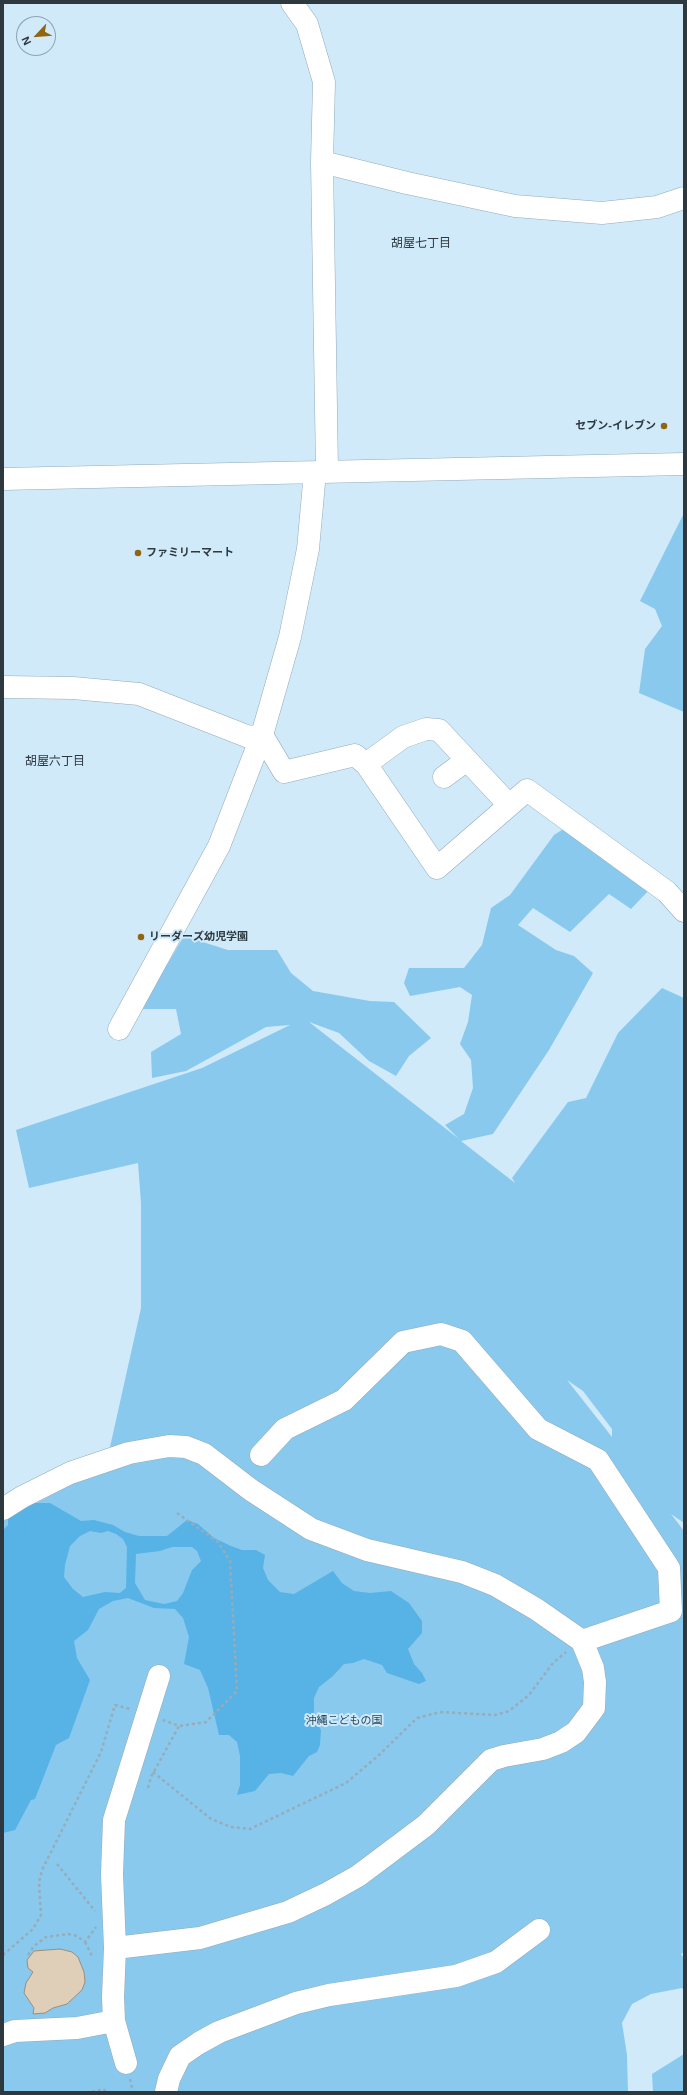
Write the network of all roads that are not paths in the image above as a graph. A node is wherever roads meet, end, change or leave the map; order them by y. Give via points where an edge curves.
1 (292, 3) edge
2 (322, 162) junction
3 (684, 198) edge
4 (684, 464) edge
5 (321, 471) junction
6 (3, 479) edge
7 (3, 687) edge
8 (262, 735) junction
9 (467, 760) junction
10 (366, 764) junction
11 (444, 777) dead end
12 (509, 805) junction
13 (684, 911) edge
14 (119, 1029) dead end
15 (261, 1455) dead end
16 (3, 1509) edge
17 (582, 1641) junction
18 (159, 1676) dead end
19 (540, 1930) dead end
20 (115, 1948) junction
21 (114, 2022) junction
22 (3, 2035) edge
23 (126, 2063) dead end
24 (166, 2092) edge

1 - 2 street via 307,24 324,82
2 - 3 street via 515,206 602,214 657,207
2 - 5 street
4 - 5 street
5 - 6 street
5 - 8 street via 290,637
7 - 8 street via 73,688 139,694 249,737
8 - 10 street via 284,772 354,754
8 - 14 street via 219,846
9 - 10 street via 439,730 426,729 404,737
9 - 11 street
9 - 12 street
10 - 12 street via 437,868
12 - 13 street via 527,790 667,892
15 - 17 street via 285,1429 344,1400 403,1342 441,1334 462,1341 538,1430 598,1460 669,1568 671,1611
16 - 17 street via 70,1473 129,1453 168,1446 186,1448 204,1454 251,1490 311,1529 366,1550 462,1572 495,1585 536,1609
17 - 20 street via 593,1668 594,1708 576,1732 561,1742 543,1749 491,1760 426,1825 358,1876 288,1912 200,1938
18 - 20 street via 114,1820 112,1874 104,1913
19 - 24 street via 496,1962 456,1976 329,1995 296,2003 219,2032 180,2056
20 - 21 street
21 - 22 street via 77,2028 15,2031
21 - 23 street

